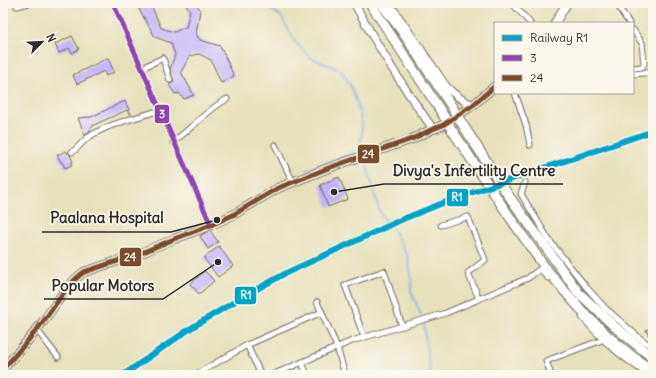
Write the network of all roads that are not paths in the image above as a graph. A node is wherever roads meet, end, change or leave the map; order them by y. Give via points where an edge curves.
1 (17, 3) edge
2 (29, 3) edge
3 (113, 3) edge
4 (354, 3) edge
5 (370, 3) edge
6 (381, 3) edge
7 (389, 3) edge
8 (567, 3) edge
9 (616, 3) edge
10 (513, 4) dead end
11 (529, 22) edge
12 (555, 22) edge
13 (628, 22) edge
14 (634, 32) edge
15 (142, 68) junction
16 (634, 68) edge
17 (653, 72) edge
18 (634, 74) edge
19 (170, 80) dead end
20 (494, 87) edge
21 (515, 94) edge
22 (227, 99) dead end
23 (473, 105) junction
24 (160, 110) junction
25 (433, 129) junction
26 (173, 142) junction
27 (276, 145) dead end
28 (530, 145) dead end
29 (72, 152) dead end
30 (293, 182) junction
31 (525, 182) dead end
32 (211, 225) junction
33 (441, 225) dead end
34 (479, 299) junction
35 (317, 302) dead end
36 (322, 312) junction
37 (402, 326) junction
38 (36, 330) junction
39 (364, 337) junction
40 (602, 340) junction
41 (247, 345) junction
42 (336, 347) junction
43 (653, 348) edge
44 (58, 357) dead end
45 (653, 358) edge
46 (302, 362) junction
47 (3, 369) edge
48 (653, 371) edge
49 (282, 373) edge
50 (195, 375) edge
51 (261, 375) edge
52 (272, 375) edge
53 (307, 375) edge
54 (345, 375) edge
55 (551, 375) edge
56 (649, 375) edge

1 - 2 street via 19,6
3 - 15 street
4 - 25 street via 376,43
5 - 48 highway, bridge via 544,266 584,313 609,337
6 - 45 highway, bridge via 402,30 506,192 578,292 643,352
7 - 23 street via 446,86 461,100
8 - 12 main road
9 - 13 street
10 - 11 street
14 - 16 street via 642,44 644,64 642,67
15 - 19 street via 163,58
15 - 24 street
17 - 18 street
20 - 23 main road
21 - 28 street
22 - 26 street via 214,106
23 - 25 main road
24 - 26 street
24 - 29 street via 100,130
25 - 30 main road
26 - 32 street
27 - 30 street
30 - 32 main road
31 - 43 street via 521,194 549,240 605,308
32 - 38 main road via 139,254 84,272 65,290
33 - 34 street via 468,217 485,260 468,273
34 - 37 street via 446,313
34 - 40 street via 528,278 540,269
35 - 36 street
36 - 41 street
36 - 42 street
37 - 39 street
37 - 39 street via 384,271 345,285
38 - 44 street
38 - 47 main road
39 - 42 street
40 - 55 street via 546,361
40 - 56 street
41 - 50 street
41 - 51 street
42 - 46 street
42 - 54 street
46 - 49 street
46 - 53 street
49 - 52 street

